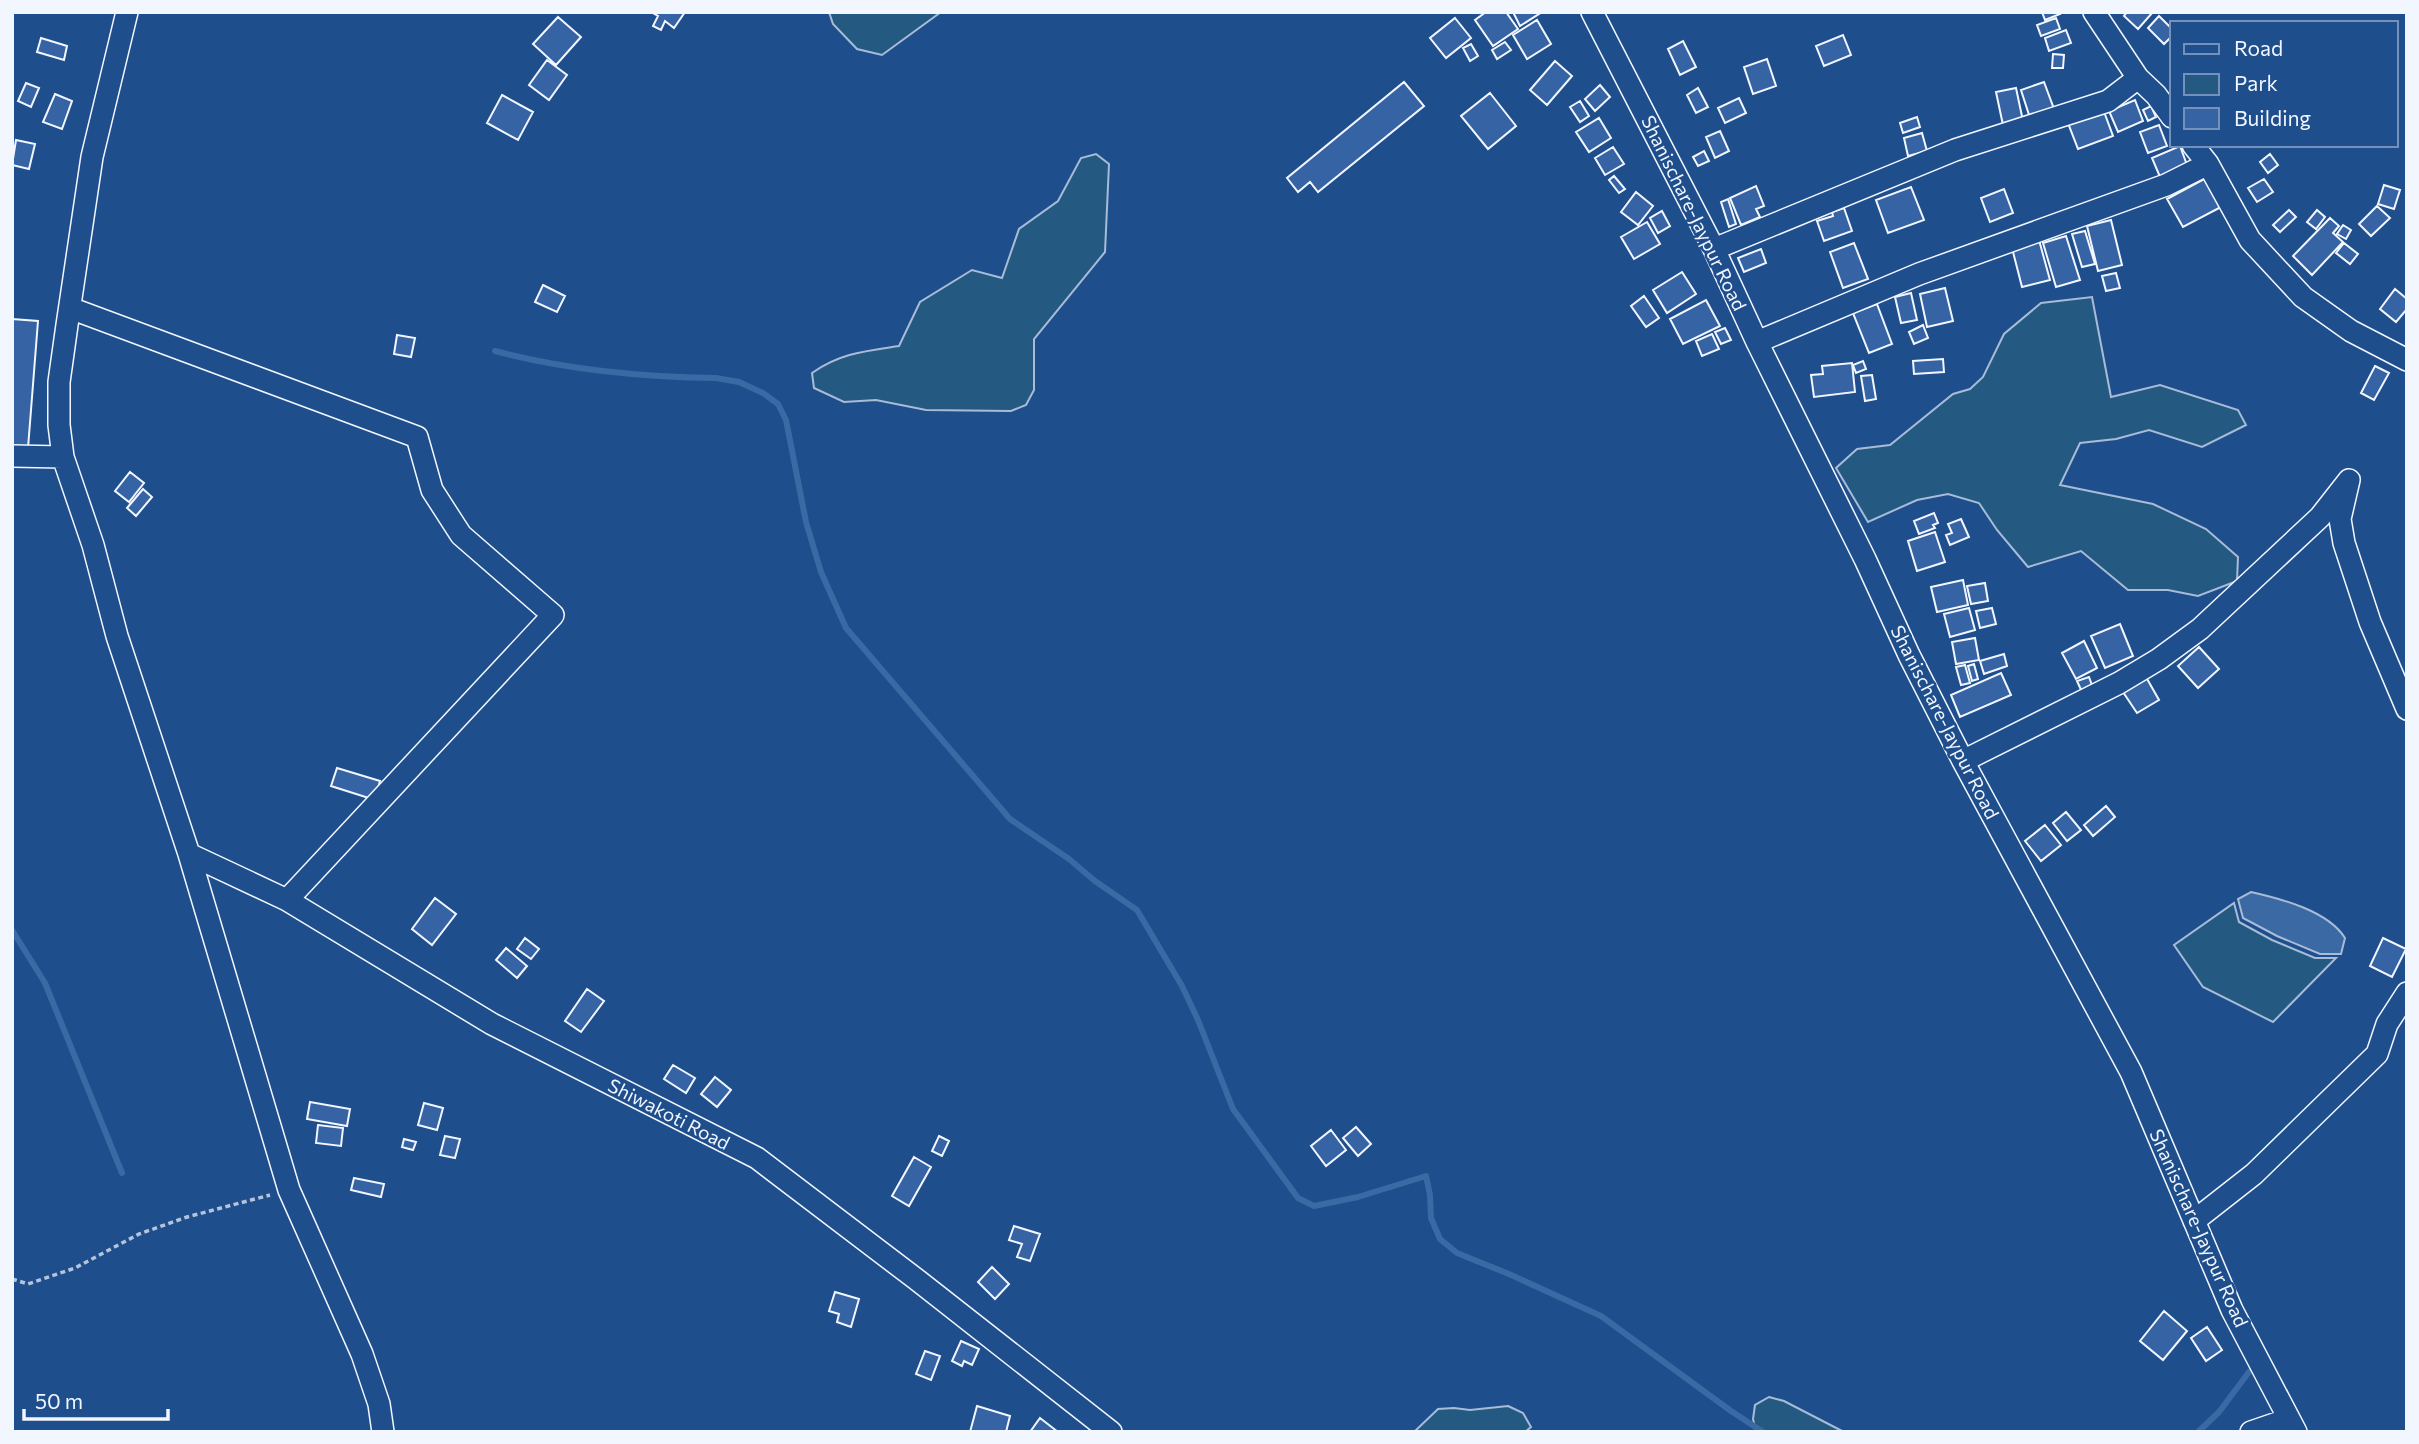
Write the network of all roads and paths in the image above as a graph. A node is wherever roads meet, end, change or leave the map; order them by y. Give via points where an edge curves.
1 (127, 12) edge
2 (1592, 12) edge
3 (2094, 12) edge
4 (2138, 78) junction
5 (2170, 114) edge
6 (2195, 147) edge
7 (2208, 164) junction
8 (1714, 249) junction
9 (70, 307) junction
10 (1757, 342) junction
11 (2407, 360) edge
12 (12, 456) edge
13 (63, 457) junction
14 (2407, 709) edge
15 (1963, 761) junction
16 (189, 854) junction
17 (288, 900) junction
18 (2407, 993) edge
19 (289, 1190) junction
20 (2194, 1221) junction
21 (12, 1279) edge
22 (2292, 1425) edge
23 (383, 1432) edge
24 (1111, 1432) edge
25 (2251, 1432) edge

1 - 9 street via 92,157
2 - 8 street, Shanischare-Jaypur Road
3 - 4 street
4 - 5 street
4 - 8 street via 2108,101 1955,150
6 - 7 street
7 - 10 street via 2166,186 1919,274
7 - 11 street via 2250,240 2302,298 2351,331
8 - 10 street, Shanischare-Jaypur Road
9 - 13 street via 59,382
9 - 17 street via 417,437 432,490 461,535 553,615
10 - 15 street, Shanischare-Jaypur Road
12 - 13 street
13 - 16 street
14 - 15 street via 2370,622 2344,543 2340,519 2349,480 2320,517 2200,629 2159,659
15 - 20 street, Shanischare-Jaypur Road via 2131,1072
16 - 17 street, Shiwakoti Road
16 - 19 street
17 - 24 street, Shiwakoti Road via 492,1024 757,1158
18 - 20 street via 2387,1024 2377,1055 2254,1174
19 - 21 path via 139,1234 75,1268 28,1284
19 - 23 street via 362,1354
20 - 22 street, Shanischare-Jaypur Road via 2232,1310
22 - 25 street

